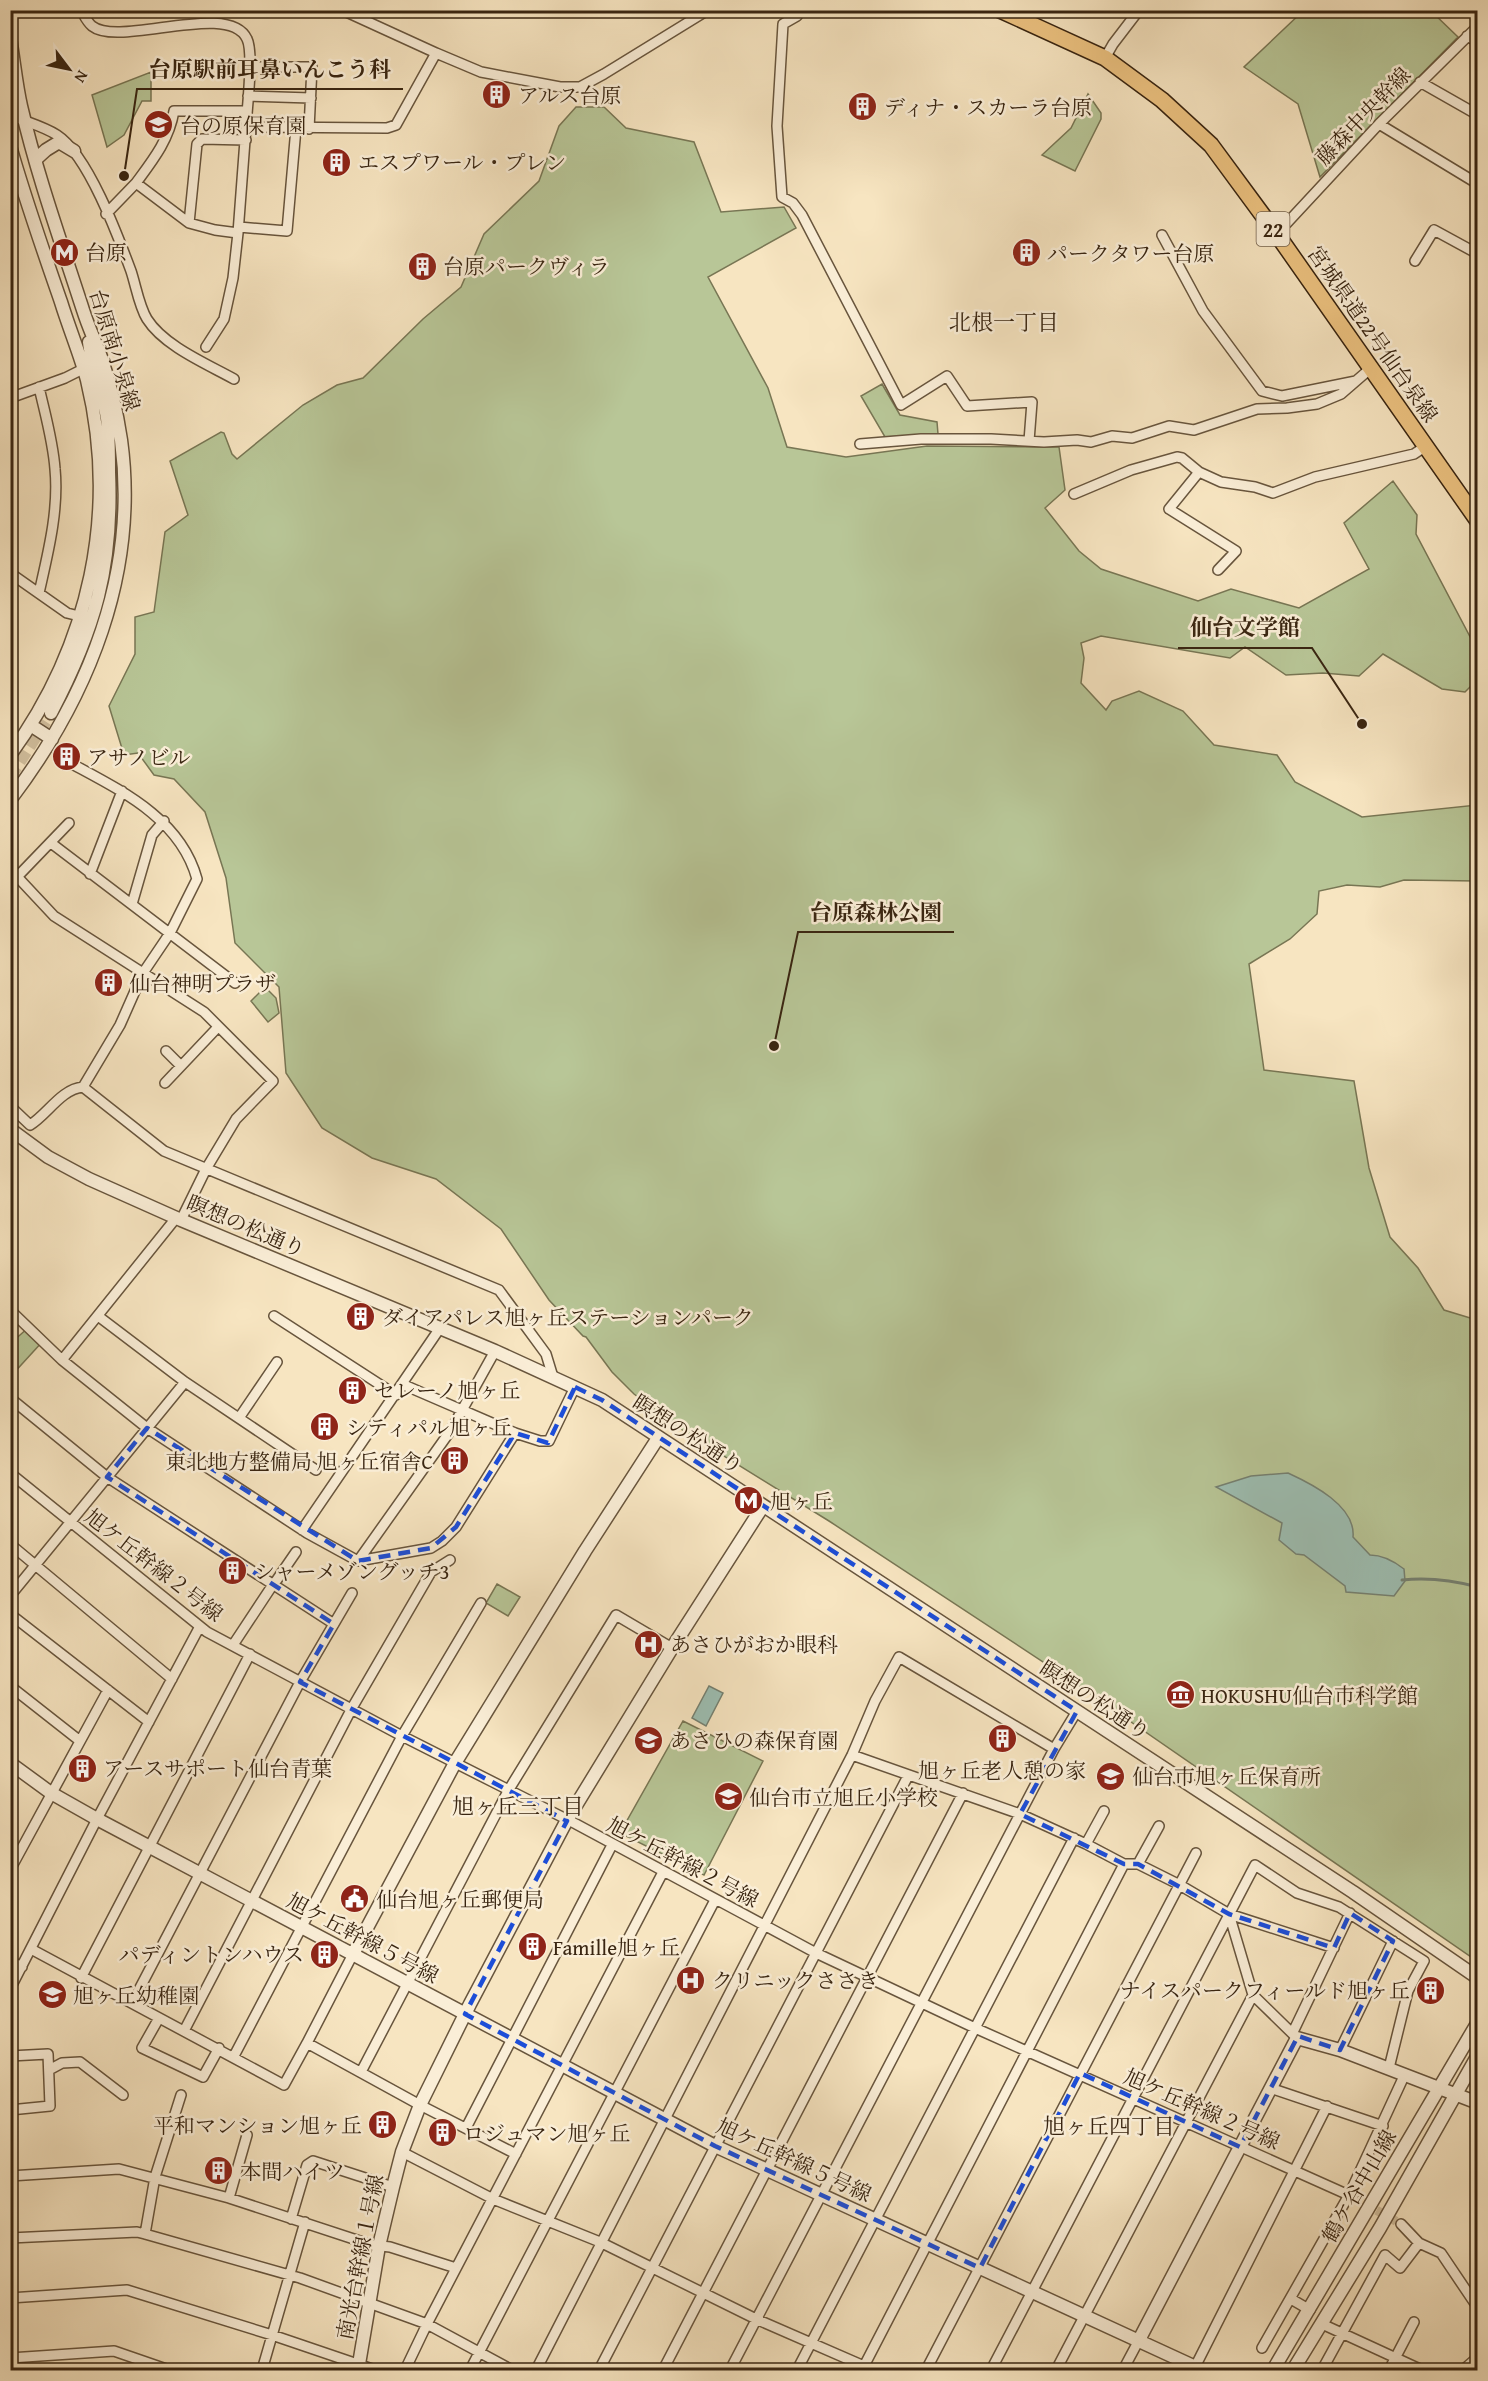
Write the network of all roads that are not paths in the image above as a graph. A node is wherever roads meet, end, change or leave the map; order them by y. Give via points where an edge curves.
1 (81, 10) edge
2 (342, 10) edge
3 (708, 10) edge
4 (802, 10) edge
5 (1000, 10) edge
6 (1139, 10) edge
7 (1478, 26) edge
8 (1467, 36) junction
9 (10, 38) edge
10 (1478, 42) edge
11 (436, 53) junction
12 (1105, 58) junction
13 (249, 67) junction
14 (1420, 82) junction
15 (248, 96) junction
16 (311, 98) junction
17 (247, 111) junction
18 (10, 115) edge
19 (1478, 115) edge
20 (25, 122) junction
21 (1379, 124) junction
22 (246, 127) junction
23 (296, 128) junction
24 (309, 129) junction
25 (246, 140) junction
26 (10, 146) edge
27 (74, 151) junction
28 (35, 160) junction
29 (136, 183) junction
30 (1478, 184) edge
31 (106, 214) junction
32 (189, 223) junction
33 (238, 230) junction
34 (1274, 230) junction
35 (1162, 235) dead end
36 (1478, 254) edge
37 (1415, 261) dead end
38 (88, 326) junction
39 (206, 347) dead end
40 (1371, 368) junction
41 (85, 374) junction
42 (234, 379) dead end
43 (1356, 381) junction
44 (39, 387) junction
45 (10, 398) edge
46 (1029, 441) junction
47 (860, 444) dead end
48 (1426, 446) junction
49 (109, 461) junction
50 (1200, 472) junction
51 (1074, 494) dead end
52 (10, 512) edge
53 (1478, 521) edge
54 (10, 522) edge
55 (1218, 570) dead end
56 (10, 573) edge
57 (39, 593) junction
58 (79, 616) junction
59 (51, 713) tunnel mouth
60 (32, 726) junction
61 (52, 739) junction
62 (10, 755) edge
63 (74, 765) dead end
64 (122, 791) junction
65 (10, 800) edge
66 (164, 821) junction
67 (69, 824) dead end
68 (51, 843) junction
69 (10, 869) edge
70 (90, 874) junction
71 (17, 877) junction
72 (132, 904) junction
73 (170, 933) junction
74 (143, 974) junction
75 (235, 983) dead end
76 (218, 1027) junction
77 (166, 1051) dead end
78 (181, 1066) junction
79 (165, 1083) dead end
80 (83, 1087) junction
81 (10, 1106) edge
82 (10, 1129) edge
83 (206, 1169) junction
84 (178, 1219) junction
85 (10, 1310) edge
86 (98, 1316) junction
87 (274, 1316) dead end
88 (440, 1329) junction
89 (495, 1351) junction
90 (62, 1360) junction
91 (277, 1362) dead end
92 (553, 1377) junction
93 (184, 1382) junction
94 (404, 1385) junction
95 (575, 1387) junction
96 (396, 1395) junction
97 (10, 1398) edge
98 (462, 1410) junction
99 (239, 1418) junction
100 (147, 1428) junction
101 (515, 1433) junction
102 (658, 1438) junction
103 (315, 1470) dead end
104 (10, 1473) edge
105 (107, 1477) junction
106 (763, 1506) junction
107 (71, 1522) junction
108 (302, 1530) junction
109 (10, 1544) edge
110 (296, 1552) dead end
111 (450, 1560) dead end
112 (358, 1561) junction
113 (36, 1565) junction
114 (272, 1586) junction
115 (352, 1593) dead end
116 (10, 1596) edge
117 (481, 1603) dead end
118 (10, 1614) edge
119 (334, 1624) junction
120 (199, 1628) junction
121 (233, 1645) junction
122 (672, 1648) junction
123 (250, 1654) junction
124 (172, 1680) junction
125 (300, 1682) junction
126 (10, 1686) edge
127 (108, 1690) junction
128 (352, 1708) junction
129 (1077, 1711) junction
130 (149, 1722) junction
131 (402, 1736) junction
132 (80, 1741) junction
133 (1054, 1749) junction
134 (852, 1755) junction
135 (10, 1763) edge
136 (455, 1763) junction
137 (908, 1776) junction
138 (508, 1791) junction
139 (51, 1793) junction
140 (963, 1793) junction
141 (1104, 1811) dead end
142 (1020, 1814) junction
143 (97, 1819) junction
144 (567, 1820) junction
145 (1159, 1826) dead end
146 (1074, 1838) junction
147 (1086, 1844) junction
148 (612, 1845) junction
149 (148, 1846) junction
150 (1196, 1853) dead end
151 (1124, 1864) junction
152 (1138, 1864) junction
153 (10, 1870) edge
154 (663, 1872) junction
155 (200, 1873) junction
156 (1178, 1884) junction
157 (251, 1900) junction
158 (715, 1900) junction
159 (1350, 1913) junction
160 (1229, 1914) junction
161 (763, 1926) junction
162 (301, 1927) junction
163 (1393, 1941) junction
164 (1334, 1948) junction
165 (30, 1949) junction
166 (816, 1953) junction
167 (353, 1954) junction
168 (10, 1961) edge
169 (22, 1967) junction
170 (867, 1977) junction
171 (81, 1978) junction
172 (1478, 1978) edge
173 (408, 1983) junction
174 (10, 1989) edge
175 (1253, 1995) junction
176 (132, 2003) junction
177 (922, 2003) junction
178 (465, 2014) junction
179 (159, 2018) junction
180 (1478, 2022) edge
181 (975, 2028) junction
182 (184, 2031) junction
183 (1295, 2035) junction
184 (511, 2038) junction
185 (307, 2043) junction
186 (219, 2048) junction
187 (1027, 2050) junction
188 (1340, 2050) junction
189 (1478, 2055) edge
190 (10, 2056) edge
191 (234, 2056) junction
192 (562, 2065) junction
193 (1389, 2068) junction
194 (49, 2070) junction
195 (361, 2072) junction
196 (1080, 2073) junction
197 (1405, 2074) junction
198 (1439, 2086) junction
199 (1270, 2088) junction
200 (614, 2092) junction
201 (1456, 2093) junction
202 (123, 2095) dead end
203 (182, 2095) dead end
204 (1132, 2097) junction
205 (1478, 2103) edge
206 (420, 2105) junction
207 (1328, 2106) junction
208 (10, 2110) edge
209 (665, 2121) junction
210 (1185, 2122) junction
211 (1383, 2126) junction
212 (466, 2128) junction
213 (247, 2135) dead end
214 (715, 2146) junction
215 (1240, 2147) junction
216 (402, 2152) junction
217 (516, 2154) junction
218 (1295, 2170) junction
219 (766, 2171) junction
220 (10, 2176) edge
221 (155, 2177) junction
222 (393, 2187) junction
223 (821, 2195) junction
224 (1351, 2196) junction
225 (229, 2198) junction
226 (493, 2199) junction
227 (291, 2218) junction
228 (875, 2219) junction
229 (547, 2220) junction
230 (305, 2222) junction
231 (1401, 2224) tunnel mouth
232 (145, 2234) junction
233 (10, 2238) edge
234 (600, 2242) junction
235 (927, 2243) junction
236 (1419, 2243) junction
237 (379, 2246) junction
238 (456, 2268) junction
239 (980, 2268) junction
240 (651, 2269) junction
241 (290, 2275) junction
242 (1031, 2292) junction
243 (703, 2293) junction
244 (10, 2298) edge
245 (1291, 2299) junction
246 (370, 2303) junction
247 (1478, 2308) edge
248 (1310, 2310) junction
249 (1084, 2316) junction
250 (756, 2319) junction
251 (1414, 2322) dead end
252 (427, 2324) junction
253 (1322, 2324) junction
254 (1341, 2333) junction
255 (272, 2335) junction
256 (1139, 2340) junction
257 (811, 2343) junction
258 (1262, 2348) dead end
259 (479, 2354) junction
260 (1396, 2357) junction
261 (10, 2358) edge
262 (1478, 2358) edge
263 (359, 2368) edge
264 (1193, 2368) edge
265 (867, 2369) edge
266 (169, 2370) edge
267 (262, 2370) edge
268 (375, 2370) edge
269 (405, 2370) edge
270 (470, 2370) edge
271 (512, 2370) edge
272 (536, 2370) edge
273 (599, 2370) edge
274 (663, 2370) edge
275 (730, 2370) edge
276 (797, 2370) edge
277 (926, 2370) edge
278 (992, 2370) edge
279 (1056, 2370) edge
280 (1123, 2370) edge
281 (1273, 2370) edge
282 (1293, 2370) edge
283 (1322, 2370) edge
284 (1389, 2370) edge
285 (1422, 2370) edge
286 (1463, 2370) edge

1 - 13 street via 92,26 108,32 228,25 242,31 248,40
2 - 11 street
3 - 11 street via 580,87 481,72
4 - 46 street via 783,24 777,126 782,197 802,215 901,405 946,376 967,406 1032,402
5 - 12 main road, 宮城県道22号仙台泉線 / 22
6 - 12 street
7 - 8 street, 藤森中央幹線
8 - 10 street
8 - 14 street, 藤森中央幹線
9 - 20 street, 台原南小泉線
11 - 24 street via 396,125
12 - 34 main road, 宮城県道22号仙台泉線 / 22 via 1162,100 1210,145
13 - 15 street
13 - 16 street via 312,67
14 - 19 street
14 - 21 street, 藤森中央幹線
15 - 16 street
15 - 17 street
16 - 24 street
17 - 22 street
17 - 29 street via 174,111 162,147
18 - 20 street
20 - 27 street via 58,136
20 - 28 street, 台原南小泉線
21 - 30 street
21 - 34 street, 藤森中央幹線 via 1287,223
22 - 23 street
22 - 25 street
23 - 24 street
23 - 33 street via 287,231
25 - 32 street via 202,139 197,144
25 - 33 street
26 - 41 street
27 - 28 street via 59,142
27 - 31 street
28 - 38 street, 台原南小泉線
29 - 31 street
29 - 32 street
31 - 42 street via 147,319 182,351
32 - 33 street via 215,230
33 - 39 street via 224,319
34 - 40 main road, 宮城県道22号仙台泉線 / 22
35 - 43 street via 1203,311 1262,391 1282,396
36 - 37 street via 1434,230
38 - 49 street via 107,417
38 - 61 street, 台原南小泉線 via 101,357 121,440 121,553 108,615 91,664
40 - 43 street
40 - 48 main road, 宮城県道22号仙台泉線 / 22
41 - 44 street
41 - 49 street via 94,389
41 - 58 street via 101,469 100,516 94,567
43 - 46 street via 1341,394 1317,404 1257,410 1194,430 1168,426 1128,439 1112,436 1090,442
44 - 45 street
44 - 57 street via 56,470 54,509
46 - 47 street via 921,439
48 - 50 street via 1413,454 1315,477 1273,493 1221,482
48 - 53 main road, 宮城県道22号仙台泉線 / 22
49 - 59 street via 110,515 103,582 75,669
50 - 51 street via 1176,458 1131,470
50 - 55 street via 1169,509 1236,551
52 - 54 street
56 - 57 street
57 - 58 street via 67,613
58 - 60 street
60 - 61 street
60 - 62 street
61 - 65 street, 台原南小泉線
63 - 64 street
64 - 66 street
64 - 70 street
66 - 72 street via 152,836
66 - 73 street via 192,860 197,879
67 - 68 street
68 - 70 street
68 - 71 street
69 - 71 street
70 - 72 street
71 - 74 street via 54,916
72 - 73 street
73 - 74 street
73 - 75 street
74 - 76 street via 204,1012
74 - 80 street via 120,1025
76 - 78 street
76 - 83 street via 273,1081 236,1119
77 - 78 street
78 - 79 street
80 - 81 street via 60,1099 30,1125
80 - 83 street via 164,1150
82 - 84 street, 瞑想の松通り via 62,1166
83 - 84 street
83 - 92 street via 499,1290 546,1354
84 - 86 street
84 - 88 street, 瞑想の松通り
85 - 90 street
86 - 90 street
86 - 93 street
87 - 96 street
88 - 89 street, 瞑想の松通り
88 - 94 street
89 - 92 street, 瞑想の松通り
89 - 98 street
90 - 100 street
91 - 99 street
92 - 95 street, 瞑想の松通り
93 - 99 street
93 - 100 street
94 - 96 street
94 - 98 street
95 - 101 street via 549,1441
95 - 102 street, 瞑想の松通り via 602,1400
96 - 108 street
97 - 105 street
98 - 101 street
98 - 112 street
99 - 103 street
100 - 105 street
100 - 108 street
101 - 112 street via 456,1527 442,1541 431,1548
102 - 106 street, 瞑想の松通り
102 - 136 street
104 - 107 street, 旭ケ丘幹線２号線
105 - 107 street
105 - 114 street
106 - 122 street, 南光台幹線１号線
106 - 129 street, 瞑想の松通り
107 - 113 street
107 - 120 street, 旭ケ丘幹線２号線
108 - 112 street
109 - 113 street
110 - 114 street
111 - 128 street via 432,1572
113 - 116 street
113 - 124 street
114 - 119 street
114 - 121 street
115 - 119 street
117 - 131 street
118 - 127 street
119 - 125 street
120 - 121 street, 旭ケ丘幹線２号線
120 - 124 street
121 - 123 street, 旭ケ丘幹線２号線
122 - 138 street via 616,1616
122 - 144 street, 南光台幹線１号線
123 - 125 street, 旭ケ丘幹線２号線
123 - 149 street
124 - 130 street
125 - 128 street, 旭ケ丘幹線２号線
125 - 155 street
126 - 132 street
127 - 130 street
127 - 132 street
128 - 131 street, 旭ケ丘幹線２号線
128 - 157 street
129 - 133 street
129 - 172 street, 瞑想の松通り
130 - 143 street
131 - 136 street, 旭ケ丘幹線２号線
131 - 162 street
132 - 139 street
133 - 134 street via 899,1657
133 - 142 street
134 - 137 street
134 - 161 street
135 - 139 street, 旭ケ丘幹線５号線
136 - 138 street, 旭ケ丘幹線２号線
136 - 167 street
137 - 140 street
137 - 166 street
138 - 144 street, 旭ケ丘幹線２号線
138 - 173 street
139 - 143 street, 旭ケ丘幹線５号線
139 - 153 street
140 - 142 street
140 - 170 street
141 - 147 street
142 - 146 street
142 - 177 street
143 - 149 street, 旭ケ丘幹線５号線
143 - 165 street
144 - 148 street, 旭ケ丘幹線２号線
144 - 178 street, 南光台幹線１号線
145 - 152 street
146 - 147 street
146 - 181 street
147 - 151 street
148 - 154 street, 旭ケ丘幹線２号線
148 - 184 street
149 - 155 street, 旭ケ丘幹線５号線
149 - 171 street
150 - 156 street
151 - 152 street
151 - 187 street
152 - 156 street
154 - 158 street, 旭ケ丘幹線２号線
154 - 192 street
155 - 157 street, 旭ケ丘幹線５号線
155 - 176 street
156 - 160 street
156 - 196 street
157 - 162 street, 旭ケ丘幹線５号線
157 - 182 street
158 - 161 street, 旭ケ丘幹線２号線
158 - 200 street
159 - 160 street via 1297,1893 1255,1865
159 - 163 street
159 - 164 street
160 - 164 street
160 - 175 street
160 - 204 street
161 - 166 street, 旭ケ丘幹線２号線
161 - 209 street
162 - 167 street, 旭ケ丘幹線５号線
162 - 191 street
163 - 188 street
163 - 193 street via 1424,1961 1408,1991
164 - 183 street
165 - 169 street
165 - 171 street
166 - 170 street, 旭ケ丘幹線２号線
166 - 214 street
167 - 173 street, 旭ケ丘幹線５号線
167 - 185 street
168 - 169 street
169 - 174 street
170 - 177 street, 旭ケ丘幹線２号線
170 - 219 street
171 - 176 street
173 - 178 street, 旭ケ丘幹線５号線
173 - 195 street
175 - 183 street
175 - 210 street
176 - 179 street
177 - 181 street, 旭ケ丘幹線２号線
177 - 223 street
178 - 184 street, 旭ケ丘幹線５号線
178 - 206 street, 南光台幹線１号線
179 - 182 street
179 - 186 street via 141,2048 204,2077
180 - 198 street, 鶴ケ谷中山線
181 - 187 street, 旭ケ丘幹線２号線
181 - 228 street
182 - 186 street
183 - 188 street
183 - 199 street
184 - 192 street, 旭ケ丘幹線５号線
184 - 212 street
185 - 191 street via 284,2085
185 - 195 street
186 - 191 street
187 - 196 street, 旭ケ丘幹線２号線
187 - 235 street
188 - 193 street
189 - 201 street
190 - 194 street via 48,2054
192 - 200 street, 旭ケ丘幹線５号線
192 - 217 street
193 - 197 street
194 - 202 street via 62,2063 80,2062
194 - 208 street via 51,2106
195 - 206 street
196 - 204 street, 旭ケ丘幹線２号線
196 - 239 street
197 - 198 street
197 - 211 street
198 - 201 street
198 - 248 street, 鶴ケ谷中山線
199 - 207 street
199 - 215 street
200 - 209 street, 旭ケ丘幹線５号線
200 - 229 street
201 - 205 street
201 - 253 street
203 - 221 street
204 - 210 street, 旭ケ丘幹線２号線
204 - 242 street
206 - 212 street
206 - 216 street, 南光台幹線１号線
207 - 211 street
207 - 218 street
209 - 214 street, 旭ケ丘幹線５号線
209 - 234 street
210 - 215 street, 旭ケ丘幹線２号線
210 - 249 street
211 - 224 street
212 - 217 street
213 - 225 street
214 - 219 street, 旭ケ丘幹線５号線
214 - 240 street
215 - 218 street, 旭ケ丘幹線２号線
215 - 256 street
216 - 222 street, 南光台幹線１号線
216 - 226 street
217 - 226 street
218 - 224 street, 旭ケ丘幹線２号線
218 - 264 street
219 - 223 street, 旭ケ丘幹線５号線
219 - 243 street
220 - 221 street via 119,2169
221 - 225 street
221 - 232 street
222 - 227 street via 314,2161 307,2165
222 - 237 street, 南光台幹線１号線
223 - 228 street, 旭ケ丘幹線５号線
223 - 250 street
224 - 245 street
225 - 227 street
226 - 229 street
226 - 238 street
227 - 230 street
228 - 235 street, 旭ケ丘幹線５号線
228 - 257 street
229 - 234 street
229 - 259 street
230 - 237 street
230 - 241 street
231 - 236 street
232 - 233 street
232 - 241 street
234 - 240 street
234 - 272 street
235 - 239 street, 旭ケ丘幹線５号線
235 - 265 street
236 - 247 street via 1441,2253
236 - 254 street via 1400,2268 1385,2255
237 - 238 street
237 - 246 street, 南光台幹線１号線
238 - 252 street
239 - 242 street, 旭ケ丘幹線５号線
239 - 277 street
240 - 243 street
240 - 273 street
241 - 246 street
241 - 255 street
242 - 249 street, 旭ケ丘幹線５号線
242 - 278 street
243 - 250 street
243 - 274 street
244 - 255 street via 127,2290
245 - 248 street
245 - 258 street
246 - 252 street
246 - 263 street, 南光台幹線１号線
248 - 281 street, 鶴ケ谷中山線
249 - 256 street, 旭ケ丘幹線５号線
249 - 279 street
250 - 257 street
250 - 275 street
251 - 260 street
252 - 259 street
252 - 269 street
253 - 254 street
253 - 282 street
254 - 260 street
254 - 283 street
255 - 263 street
255 - 267 street
256 - 264 street, 旭ケ丘幹線５号線
256 - 280 street
257 - 265 street
257 - 276 street
259 - 270 street
259 - 271 street
260 - 284 street
260 - 285 street
261 - 266 street via 114,2351
262 - 286 street
263 - 268 street

